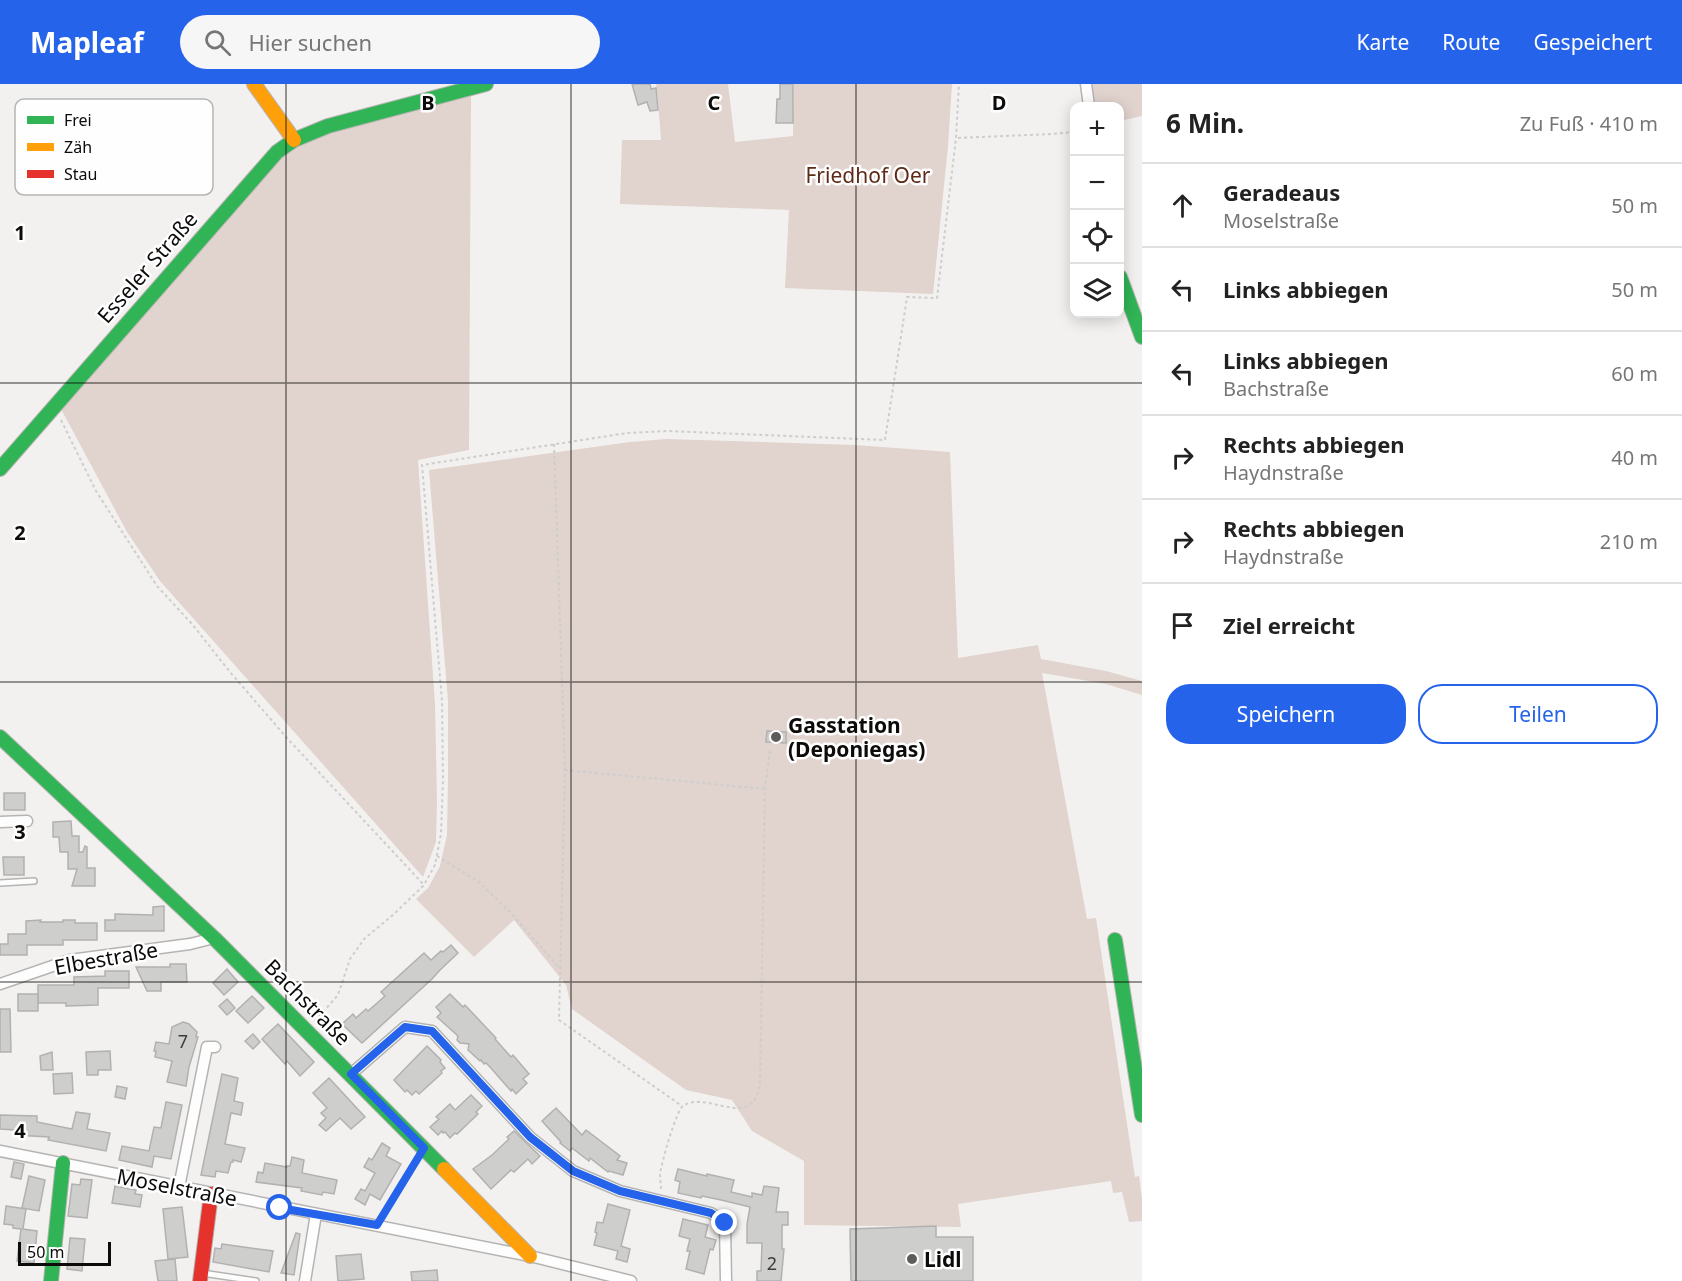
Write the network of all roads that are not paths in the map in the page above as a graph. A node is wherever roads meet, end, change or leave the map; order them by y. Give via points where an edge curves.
1 (254, 84) edge
2 (486, 84) edge
3 (1086, 84) edge
4 (1088, 102) edge
5 (294, 140) junction
6 (1124, 290) edge
7 (1142, 337) edge
8 (0, 469) edge
9 (0, 737) edge
10 (27, 821) dead end
11 (0, 822) edge
12 (34, 881) dead end
13 (0, 883) edge
14 (214, 938) junction
15 (1114, 940) dead end
16 (0, 984) edge
17 (215, 1047) dead end
18 (351, 1074) junction
19 (1142, 1115) edge
20 (0, 1150) edge
21 (63, 1163) junction
22 (179, 1187) junction
23 (210, 1194) junction
24 (315, 1214) junction
25 (530, 1256) junction
26 (200, 1277) edge
27 (51, 1281) edge
28 (256, 1281) edge
29 (305, 1281) edge
30 (631, 1281) edge
31 (726, 1281) edge

1 - 5 street
2 - 5 street, Esseler Straße via 328,126
3 - 4 street
5 - 8 street, Esseler Straße via 277,152
6 - 7 street
9 - 14 street, Bachstraße
10 - 11 street
12 - 13 lane
14 - 16 street, Elbestraße via 70,960
14 - 18 street, Bachstraße
15 - 19 street
17 - 22 street via 207,1047
18 - 25 street, Bachstraße
18 - 31 street via 405,1027 432,1031 530,1137 573,1171 620,1191 711,1213 725,1223
20 - 21 street, Moselstraße
21 - 22 street, Moselstraße
21 - 27 street
22 - 23 street, Moselstraße
23 - 24 street, Moselstraße
23 - 26 street
24 - 25 street, Moselstraße
24 - 29 street
25 - 30 street
26 - 28 lane

